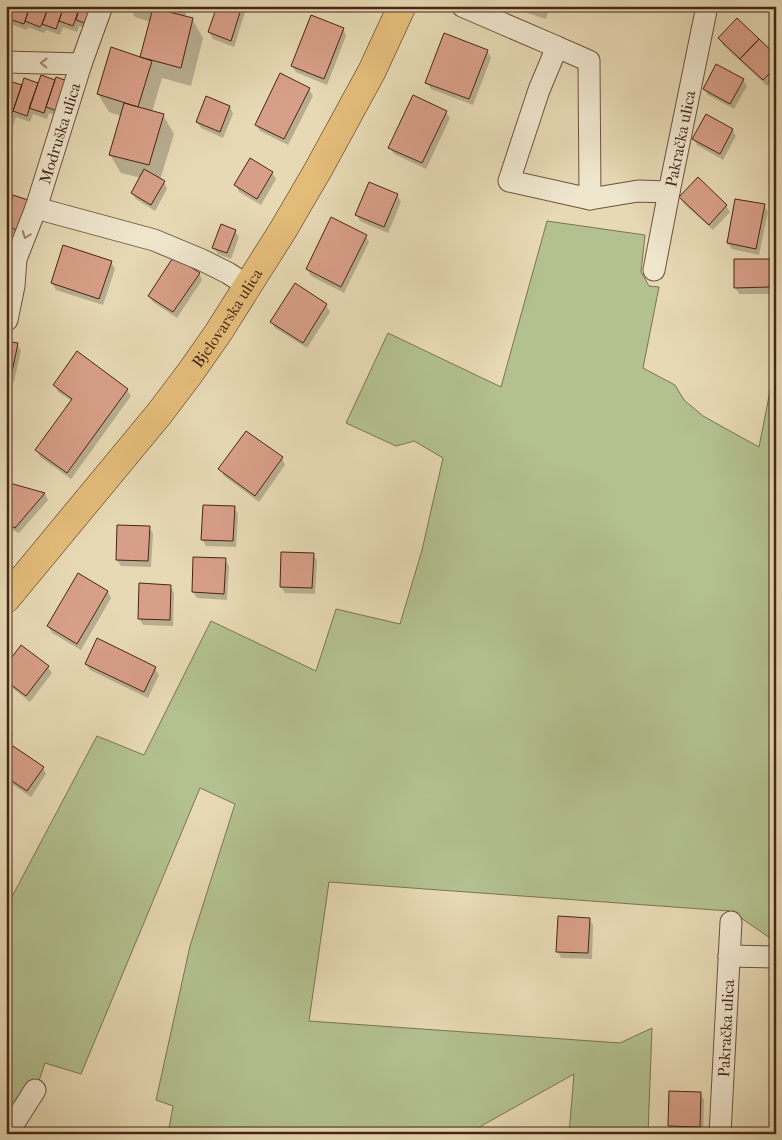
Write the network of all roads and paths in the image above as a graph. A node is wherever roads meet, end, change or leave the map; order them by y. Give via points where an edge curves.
1 (102, 6) edge
2 (402, 6) edge
3 (462, 6) edge
4 (708, 6) edge
5 (557, 47) junction
6 (6, 62) edge
7 (81, 64) junction
8 (669, 192) junction
9 (590, 199) junction
10 (36, 208) junction
11 (11, 259) edge
12 (654, 270) dead end
13 (248, 286) junction
14 (8, 320) dead end
15 (6, 599) edge
16 (731, 922) dead end
17 (729, 956) junction
18 (776, 957) edge
19 (36, 1090) dead end
20 (7, 1134) edge
21 (720, 1134) edge

1 - 7 street, Modruška ulica
2 - 13 main road, Bjelovarska ulica via 336,137
3 - 5 street
4 - 8 street, Pakračka ulica
5 - 9 street via 589,61
5 - 9 street via 539,90 510,181
7 -> 6 street
7 - 10 street, Modruška ulica
8 - 9 street via 638,191
8 - 12 street, Pakračka ulica
10 -> 11 street, Modruška ulica
10 - 13 street via 154,240 202,260
11 - 14 street, Modruška ulica via 14,286
13 - 15 main road, Bjelovarska ulica via 159,414
16 - 17 street, Pakračka ulica
17 - 18 street
17 - 21 street, Pakračka ulica
19 - 20 street

